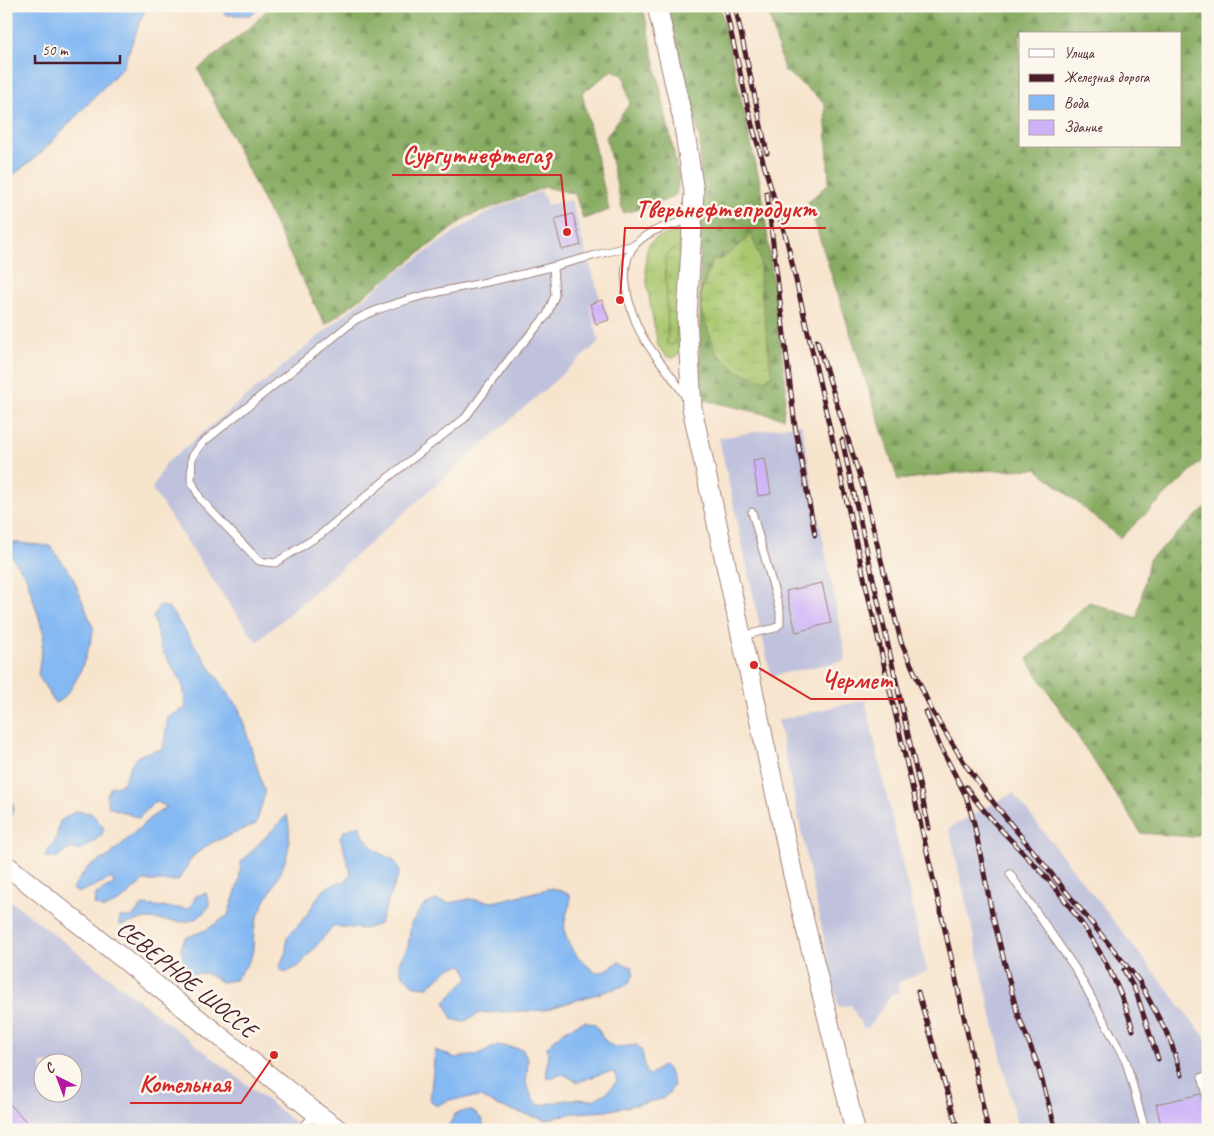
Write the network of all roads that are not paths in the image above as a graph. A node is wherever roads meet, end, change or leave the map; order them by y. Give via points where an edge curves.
1 (657, 6) edge
2 (693, 219) junction
3 (634, 245) junction
4 (553, 267) junction
5 (692, 408) junction
6 (752, 512) dead end
7 (740, 637) junction
8 (6, 865) edge
9 (1010, 874) dead end
10 (1202, 1077) dead end
11 (1208, 1098) edge
12 (316, 1114) junction
13 (299, 1130) edge
14 (339, 1130) edge
15 (855, 1130) edge
16 (1145, 1130) edge

1 - 2 street via 683,120 694,192
2 - 3 lane via 656,229
2 - 5 street via 687,318
3 - 4 lane
3 - 5 lane via 625,268 629,306 647,344 675,379
4 - 4 lane via 402,301 355,320 201,444 192,458 191,480 201,500 259,561 276,563 320,535 466,418 510,358 547,315 555,295
5 - 7 street
6 - 7 lane via 780,612 780,624
7 - 15 street
8 - 12 street, СЕВЕРНОЕ ШОССЕ
9 - 16 lane via 1075,968 1126,1061
10 - 11 lane
12 - 13 lane
12 - 14 street, СЕВЕРНОЕ ШОССЕ

